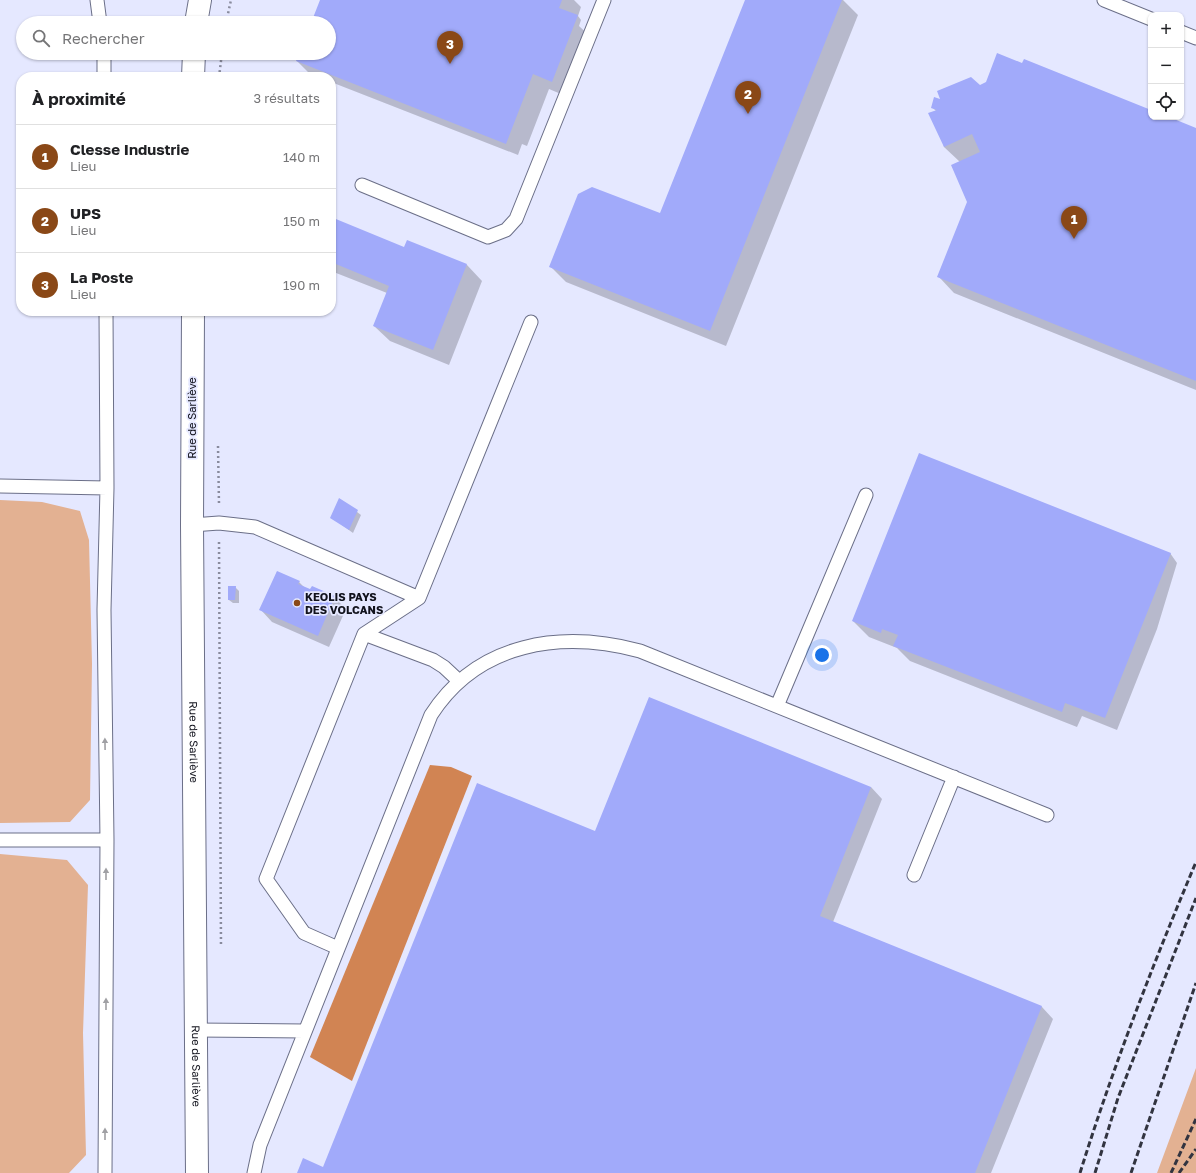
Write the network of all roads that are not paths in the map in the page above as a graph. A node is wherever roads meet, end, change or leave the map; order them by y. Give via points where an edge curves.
1 (97, 0) edge
2 (200, 0) edge
3 (604, 0) edge
4 (1104, 0) edge
5 (99, 16) edge
6 (197, 16) edge
7 (1148, 18) edge
8 (1184, 33) edge
9 (1196, 38) edge
10 (104, 60) edge
11 (194, 60) edge
12 (104, 72) edge
13 (193, 72) edge
14 (362, 184) dead end
15 (106, 316) edge
16 (193, 316) edge
17 (531, 322) dead end
18 (0, 486) edge
19 (107, 488) junction
20 (866, 495) dead end
21 (192, 525) junction
22 (419, 598) junction
23 (364, 634) junction
24 (459, 681) junction
25 (777, 706) junction
26 (954, 778) junction
27 (1047, 815) dead end
28 (0, 840) edge
29 (107, 840) junction
30 (914, 875) dead end
31 (338, 948) junction
32 (195, 1030) junction
33 (305, 1031) junction
34 (105, 1173) edge
35 (197, 1173) edge
36 (254, 1173) edge

1 - 5 lane
2 - 6 street
3 - 14 lane via 516,219 506,230 488,237
4 - 7 lane
8 - 9 lane
10 - 12 lane
11 - 13 street
15 - 19 lane
16 - 21 street, Rue de Sarliève
17 - 22 lane
18 - 19 lane
29 -> 19 lane via 104,610
20 - 25 lane
21 - 22 lane via 219,523 255,527
21 - 32 street, Rue de Sarliève
22 - 23 lane
23 - 24 lane via 433,660
23 - 31 lane via 266,879 304,933
24 - 25 lane via 495,657 528,646 565,640 612,643 640,651
24 - 31 lane via 441,699 431,715
25 - 26 lane
26 - 27 lane
26 - 30 lane
28 - 29 lane
34 -> 29 lane
31 - 33 lane
32 - 33 lane
32 - 35 street, Rue de Sarliève
33 - 36 lane via 260,1145

